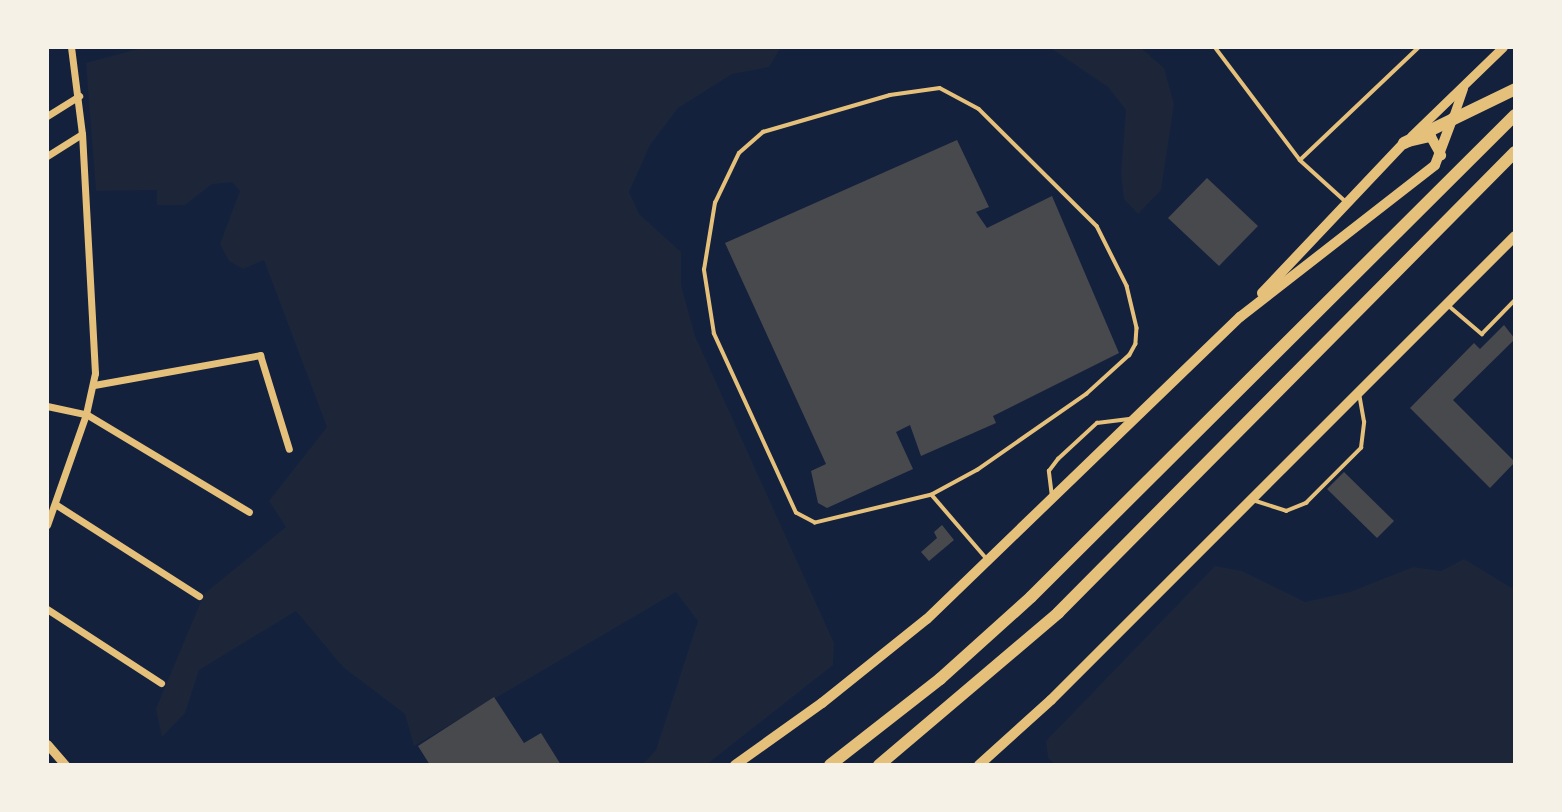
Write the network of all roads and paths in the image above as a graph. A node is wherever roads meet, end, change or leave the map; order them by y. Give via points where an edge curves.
1 (71, 47) edge
2 (1215, 47) edge
3 (1419, 47) edge
4 (1503, 47) edge
5 (1465, 83) junction
6 (1515, 89) edge
7 (79, 96) junction
8 (1515, 115) edge
9 (47, 116) edge
10 (1452, 117) junction
11 (82, 134) junction
12 (1404, 143) junction
13 (1515, 152) edge
14 (1441, 155) junction
15 (47, 156) edge
16 (1300, 160) junction
17 (1346, 202) junction
18 (1515, 236) edge
19 (1515, 300) edge
20 (1447, 303) junction
21 (1240, 317) junction
22 (94, 385) junction
23 (1359, 392) junction
24 (47, 406) edge
25 (86, 414) junction
26 (1133, 419) junction
27 (289, 449) dead end
28 (932, 495) junction
29 (1052, 499) junction
30 (1251, 499) junction
31 (55, 504) junction
32 (249, 512) dead end
33 (47, 525) edge
34 (989, 561) junction
35 (199, 596) dead end
36 (47, 609) edge
37 (161, 683) dead end
38 (47, 744) edge
39 (65, 765) edge
40 (735, 765) edge
41 (830, 765) edge
42 (879, 765) edge
43 (979, 765) edge

1 - 7 street
2 - 16 lane
3 - 16 lane
4 - 5 street
5 - 10 street
5 - 12 street
6 - 10 highway
7 - 9 street
7 - 11 street
8 - 41 highway via 1031,597 940,679
10 - 12 highway
10 - 14 main road
11 - 15 street
11 - 22 street
12 - 14 main road via 1431,137
12 - 17 main road
13 - 42 highway via 1058,613 961,700
14 - 21 main road via 1425,174
16 - 17 lane
17 - 21 main road
18 - 20 main road
19 - 20 lane via 1482,334
20 - 23 main road
21 - 26 main road
22 - 25 street
22 - 27 street via 260,355
23 - 30 main road
23 - 30 lane via 1364,436 1361,448 1343,467 1306,503 1286,511
24 - 25 street
25 - 31 street
25 - 32 street
26 - 29 main road
26 - 29 lane via 1097,423 1058,459 1049,471
28 - 28 lane via 978,470 1087,394 1130,355 1138,328 1127,286 1097,226 979,109 940,88 890,95 763,132 739,153 715,203 704,270 714,334 796,513 816,523
28 - 34 lane
29 - 34 main road
30 - 43 main road via 1051,700
31 - 33 street
31 - 35 street
34 - 40 main road via 859,676
36 - 37 street
38 - 39 street

